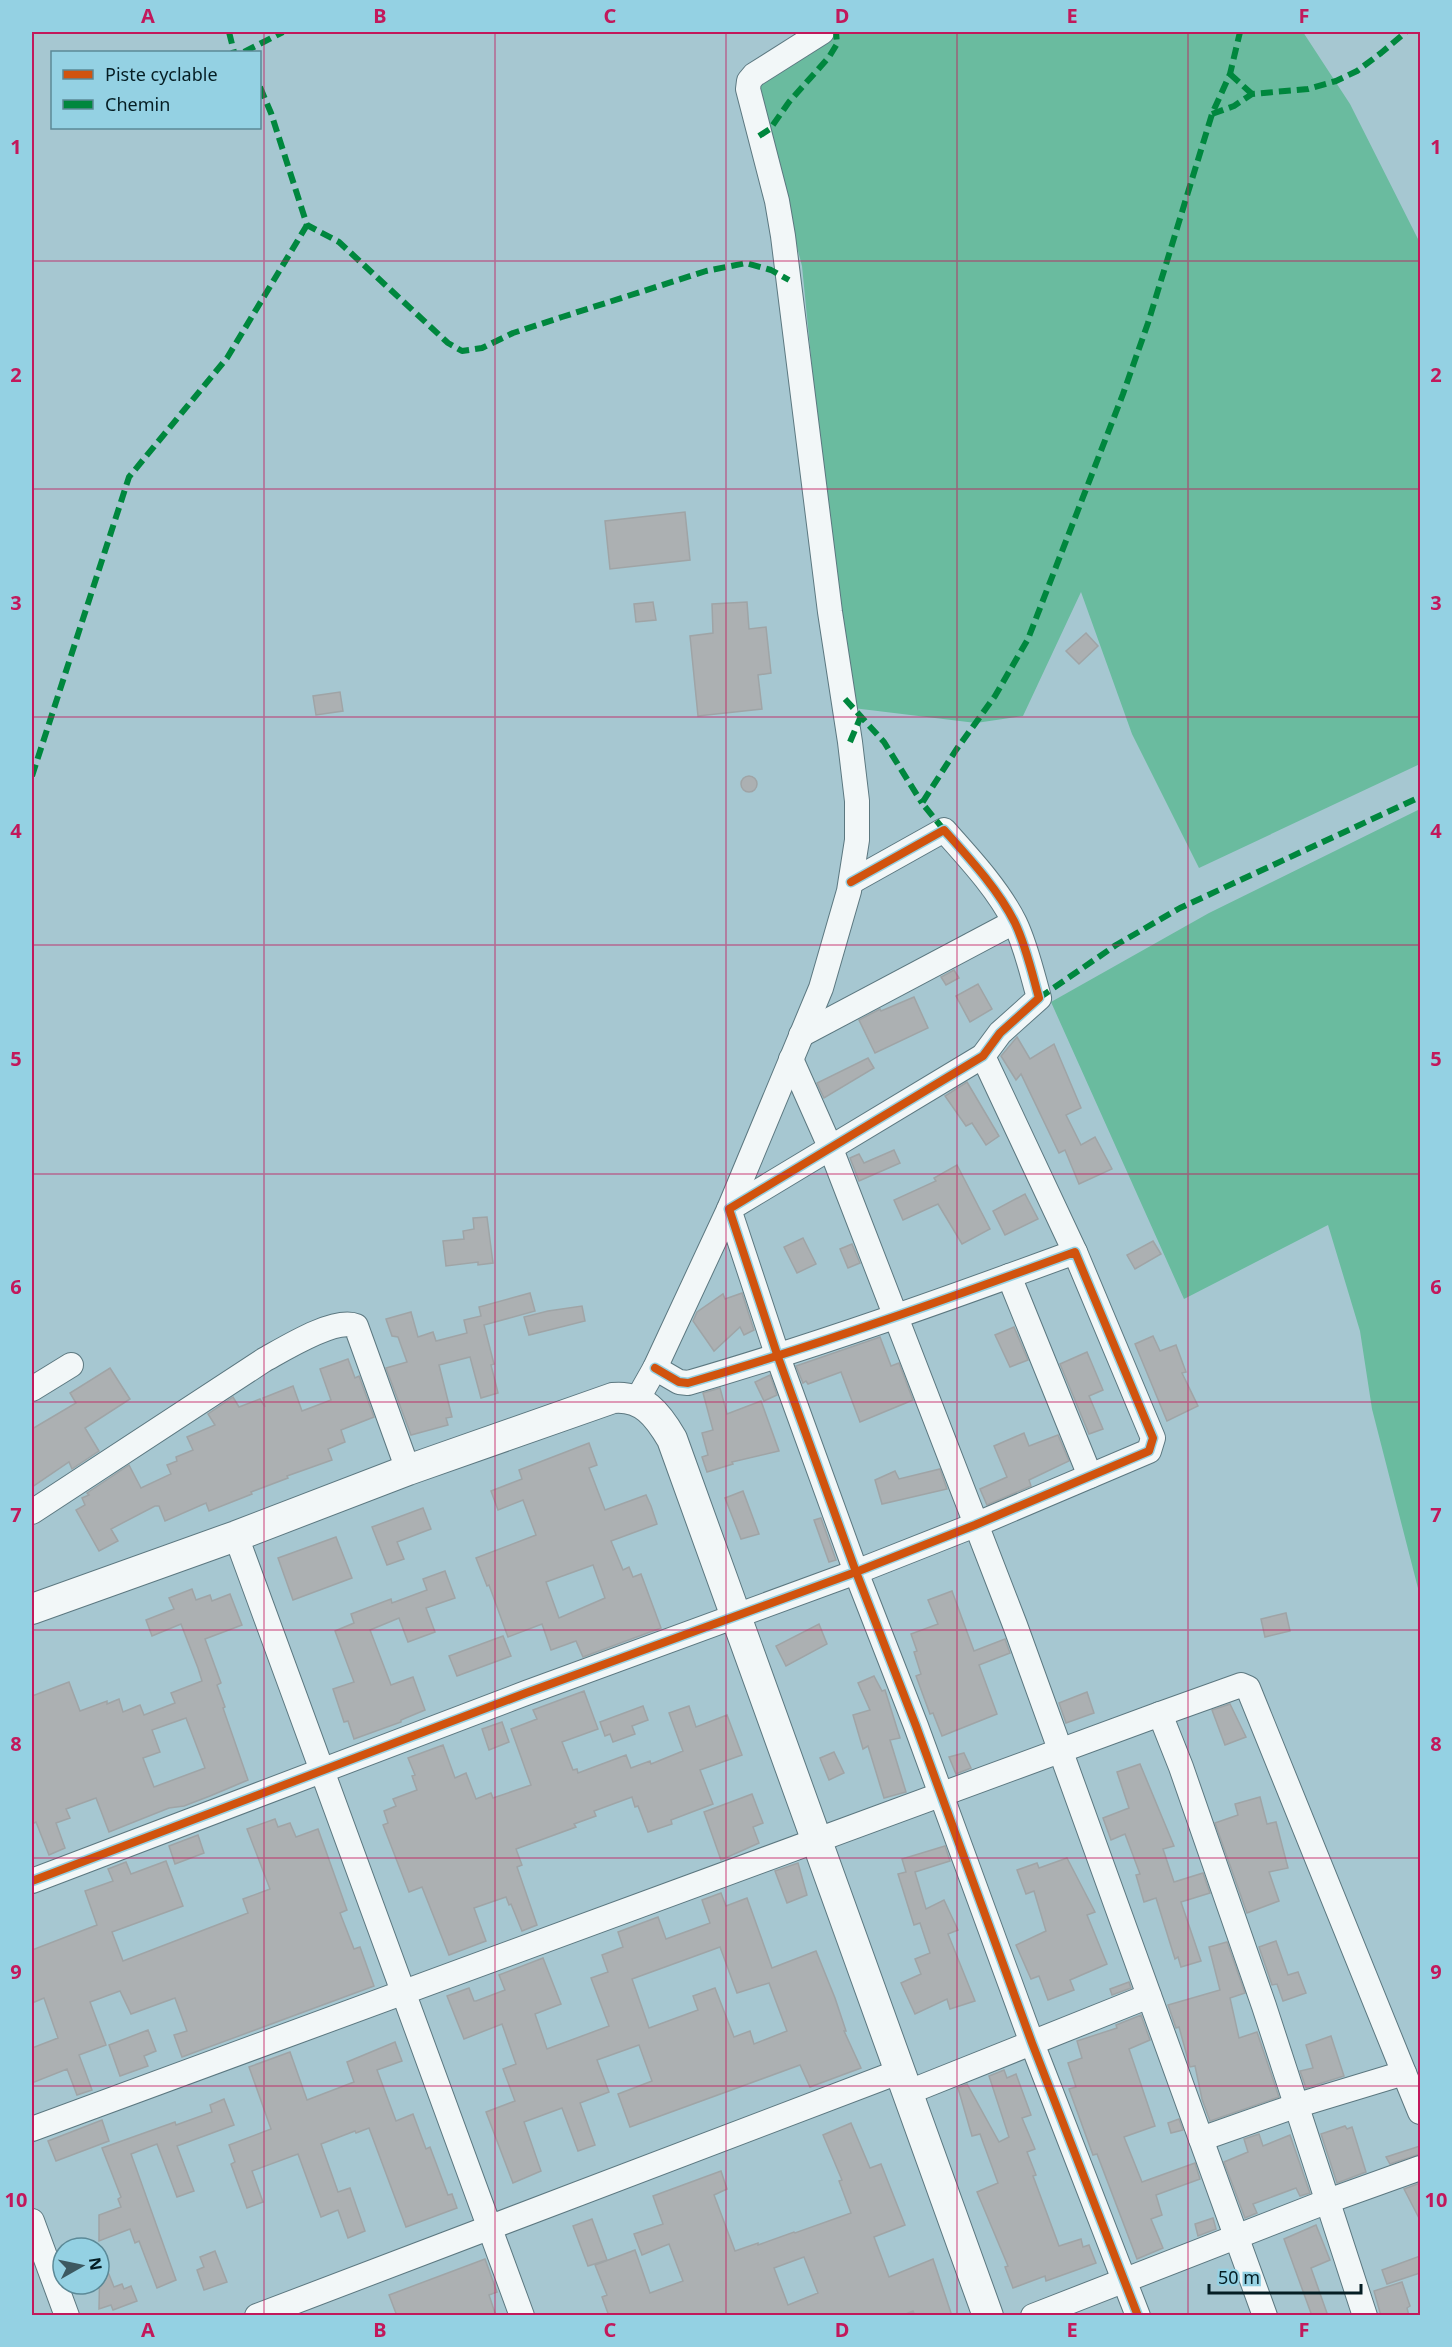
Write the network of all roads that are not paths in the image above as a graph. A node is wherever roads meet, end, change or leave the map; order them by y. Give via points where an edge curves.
1 (822, 32) edge
2 (851, 882) junction
3 (1014, 922) junction
4 (801, 1035) junction
5 (983, 1056) junction
6 (791, 1059) junction
7 (831, 1149) junction
8 (729, 1209) junction
9 (1075, 1252) junction
10 (1009, 1276) junction
11 (897, 1317) junction
12 (778, 1357) junction
13 (71, 1365) dead end
14 (655, 1368) junction
15 (32, 1389) edge
16 (638, 1400) junction
17 (408, 1470) junction
18 (1090, 1476) junction
19 (32, 1512) edge
20 (975, 1525) junction
21 (236, 1536) junction
22 (856, 1572) junction
23 (33, 1606) edge
24 (735, 1615) junction
25 (1160, 1714) junction
26 (1061, 1752) junction
27 (321, 1770) junction
28 (942, 1795) junction
29 (817, 1841) junction
30 (32, 1881) edge
31 (403, 1994) junction
32 (1149, 1996) junction
33 (1032, 2043) junction
34 (1404, 2073) junction
35 (905, 2081) junction
36 (1295, 2106) junction
37 (1420, 2112) edge
38 (32, 2129) edge
39 (1201, 2139) junction
40 (1420, 2168) edge
41 (1328, 2201) junction
42 (32, 2221) edge
43 (491, 2229) junction
44 (1236, 2236) junction
45 (1123, 2280) junction
46 (67, 2316) edge
47 (257, 2316) edge
48 (522, 2316) edge
49 (988, 2316) edge
50 (1033, 2316) edge
51 (1138, 2316) edge
52 (1265, 2316) edge
53 (1365, 2316) edge

1 - 2 street via 754,75 748,89 783,236 850,742 858,820
2 - 3 street via 944,830 996,892
2 - 4 street via 829,967
3 - 4 street
3 - 5 street via 1039,998 1000,1033
4 - 6 street
5 - 7 street
5 - 9 street
6 - 7 street
6 - 8 street
7 - 8 street
7 - 11 street
8 - 12 street
8 - 14 street
9 - 10 street
9 - 18 street via 1153,1438 1149,1451
10 - 11 street
10 - 18 street
11 - 12 street
11 - 20 street
12 - 14 street via 684,1383
12 - 22 street
13 - 15 street
14 - 16 street
16 - 17 street via 613,1398
16 - 24 street via 658,1415 672,1439
17 - 19 street via 356,1326 342,1323 264,1360
17 - 21 street
18 - 20 street
20 - 22 street
20 - 26 street
21 - 23 street
21 - 27 street
22 - 24 street
22 - 28 street
24 - 27 street
24 - 29 street
25 - 26 street
25 - 34 street via 1241,1685 1248,1688
25 - 36 street via 1218,1872
26 - 28 street
26 - 32 street
27 - 30 street
27 - 31 street
28 - 29 street
28 - 33 street
29 - 31 street
29 - 35 street
31 - 38 street
31 - 43 street
32 - 33 street
32 - 39 street
33 - 35 street
33 - 45 street
34 - 36 street
34 - 37 street
35 - 43 street via 692,2149
35 - 49 street
36 - 39 street
36 - 41 street
39 - 44 street
40 - 41 street
41 - 44 street
41 - 53 street
42 - 46 street
43 - 47 street
43 - 48 street
44 - 45 street
44 - 52 street
45 - 50 street
45 - 51 street

